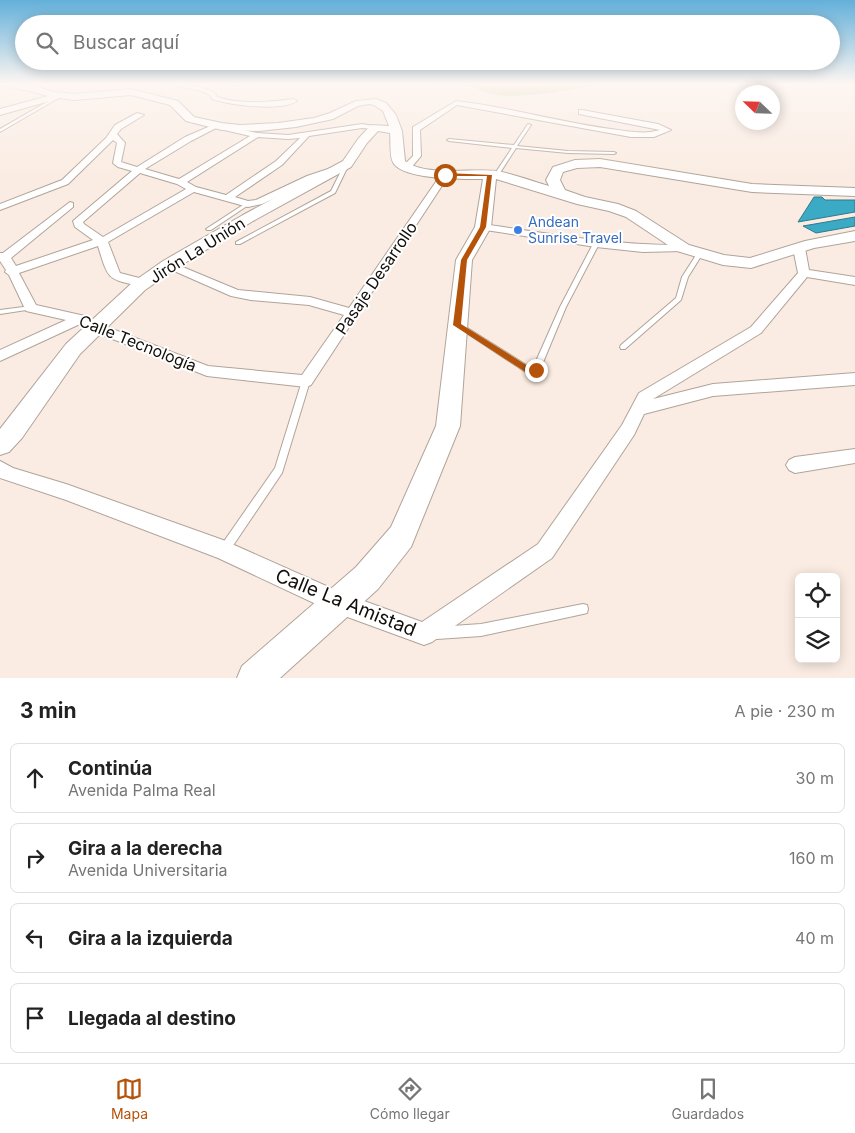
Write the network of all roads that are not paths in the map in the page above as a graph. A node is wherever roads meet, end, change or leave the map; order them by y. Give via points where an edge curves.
1 (29, 115) edge
2 (140, 115) dead end
3 (182, 115) edge
4 (334, 115) edge
5 (388, 115) edge
6 (438, 115) edge
7 (517, 115) edge
8 (596, 115) edge
9 (529, 125) dead end
10 (215, 126) junction
11 (375, 127) junction
12 (0, 131) edge
13 (396, 132) junction
14 (113, 135) junction
15 (257, 135) junction
16 (305, 136) junction
17 (449, 140) dead end
18 (514, 147) junction
19 (614, 153) dead end
20 (342, 167) junction
21 (406, 168) junction
22 (138, 170) junction
23 (445, 175) junction
24 (493, 175) junction
25 (180, 182) junction
26 (193, 189) junction
27 (560, 192) junction
28 (855, 192) edge
29 (229, 197) junction
30 (248, 204) junction
31 (70, 205) dead end
32 (0, 206) edge
33 (483, 227) junction
34 (209, 229) dead end
35 (855, 236) edge
36 (102, 241) junction
37 (238, 244) dead end
38 (596, 244) junction
39 (682, 248) junction
40 (799, 248) junction
41 (700, 253) junction
42 (2, 257) edge
43 (169, 264) junction
44 (11, 272) junction
45 (804, 273) junction
46 (855, 281) edge
47 (143, 283) junction
48 (31, 308) junction
49 (0, 312) edge
50 (353, 313) junction
51 (80, 319) junction
52 (457, 325) junction
53 (96, 328) junction
54 (622, 347) dead end
55 (0, 356) edge
56 (855, 379) edge
57 (306, 381) junction
58 (638, 409) junction
59 (0, 445) edge
60 (855, 456) edge
61 (795, 465) dead end
62 (0, 470) edge
63 (223, 550) junction
64 (339, 603) junction
65 (583, 609) dead end
66 (424, 634) junction
67 (254, 678) edge

1 - 12 lane
2 - 14 street via 121,124
3 - 10 main road
4 - 10 main road via 266,127
5 - 13 main road
6 - 21 street via 416,129 417,156
7 - 8 street via 639,135 667,130
9 - 18 lane
10 - 15 street
10 - 22 street
11 - 13 main road
11 - 16 street via 362,126
11 - 20 main road, Jirón La Unión
13 - 21 main road via 399,162
14 - 22 street via 120,142 117,163
14 - 32 street via 65,182
15 - 16 street
15 - 25 street
16 - 29 street via 269,173
17 - 18 lane
18 - 19 lane
18 - 24 lane
20 - 30 street
20 - 37 lane via 334,192
20 - 43 main road, Jirón La Unión
21 - 23 main road
22 - 25 street
22 - 36 street via 78,221 78,225
23 - 24 main road
23 - 50 street, Pasaje Desarrollo
24 - 27 main road
24 - 33 main road
25 - 26 street
26 - 29 street
26 - 36 street
27 - 28 main road via 552,180 558,170 575,164 600,163 752,188
27 - 39 main road via 631,214
29 - 30 street
30 - 34 lane
31 - 42 street
33 - 38 street
33 - 52 main road via 464,260
35 - 40 main road
36 - 44 street
36 - 47 street via 116,276
38 - 39 street via 643,249
38 - 52 lane via 563,307 536,370 530,371
39 - 41 main road
40 - 41 main road via 751,263
40 - 45 street
41 - 54 lane via 685,277 679,299
42 - 44 street via 7,260
43 - 47 main road, Jirón La Unión
43 - 50 street via 235,293 310,301
44 - 48 street
45 - 46 street
45 - 58 street, Calle La Amistad via 756,330 644,397
47 - 53 main road, Jirón La Unión
48 - 49 lane
48 - 51 street, Calle Tecnología
50 - 57 street, Pasaje Desarrollo
51 - 53 street, Calle Tecnología
51 - 55 street
52 - 64 main road via 448,426 401,536 367,578
53 - 57 street, Calle Tecnología via 207,370
53 - 59 main road, Jirón La Unión via 73,350 14,431
56 - 58 street via 713,390
57 - 63 lane via 279,470
58 - 66 street, Calle La Amistad via 628,430 545,551
60 - 61 street
62 - 63 street, Calle La Amistad
63 - 64 street, Calle La Amistad
64 - 66 street, Calle La Amistad
64 - 67 main road
65 - 66 lane via 480,630

